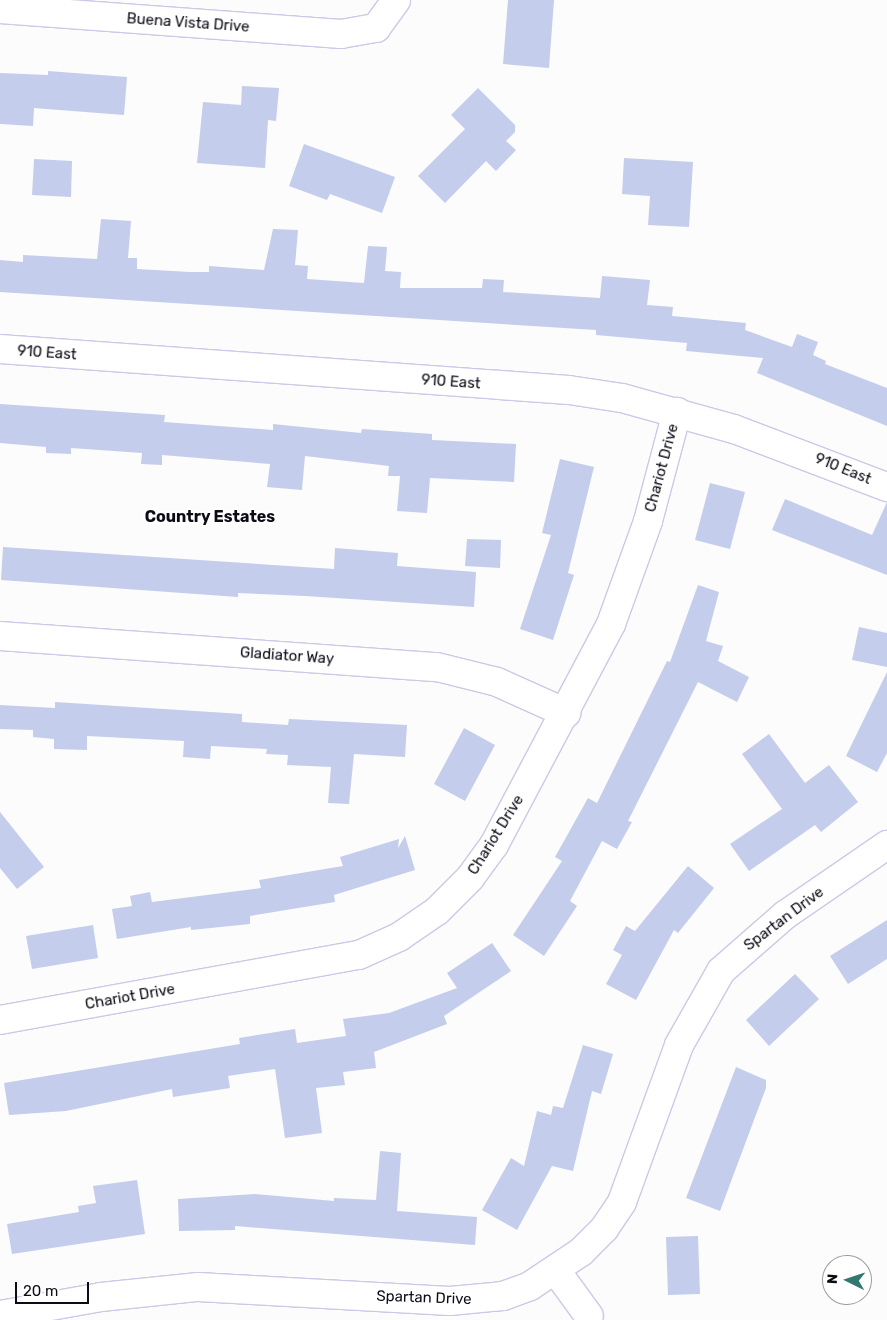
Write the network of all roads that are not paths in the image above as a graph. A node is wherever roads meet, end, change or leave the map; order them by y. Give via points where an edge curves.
1 (396, 0) edge
2 (0, 9) edge
3 (0, 349) edge
4 (677, 412) junction
5 (887, 487) edge
6 (0, 636) edge
7 (566, 712) junction
8 (887, 845) edge
9 (0, 1020) edge
10 (557, 1272) junction
11 (0, 1315) edge
12 (589, 1316) dead end

1 - 2 street, Buena Vista Drive via 376,28 340,34
3 - 4 street, 910 East via 569,390
4 - 5 street, 910 East via 734,429
4 - 7 street, Chariot Drive via 648,521 611,624
6 - 7 street, Gladiator Way via 437,667 497,682
7 - 9 street, Chariot Drive via 494,845 470,878 437,911 399,937 360,954 319,963
8 - 10 street, Spartan Drive via 785,914 721,971 679,1045 622,1202 604,1229
10 - 11 street, Spartan Drive via 503,1296 476,1300 198,1287 120,1295
10 - 12 street

